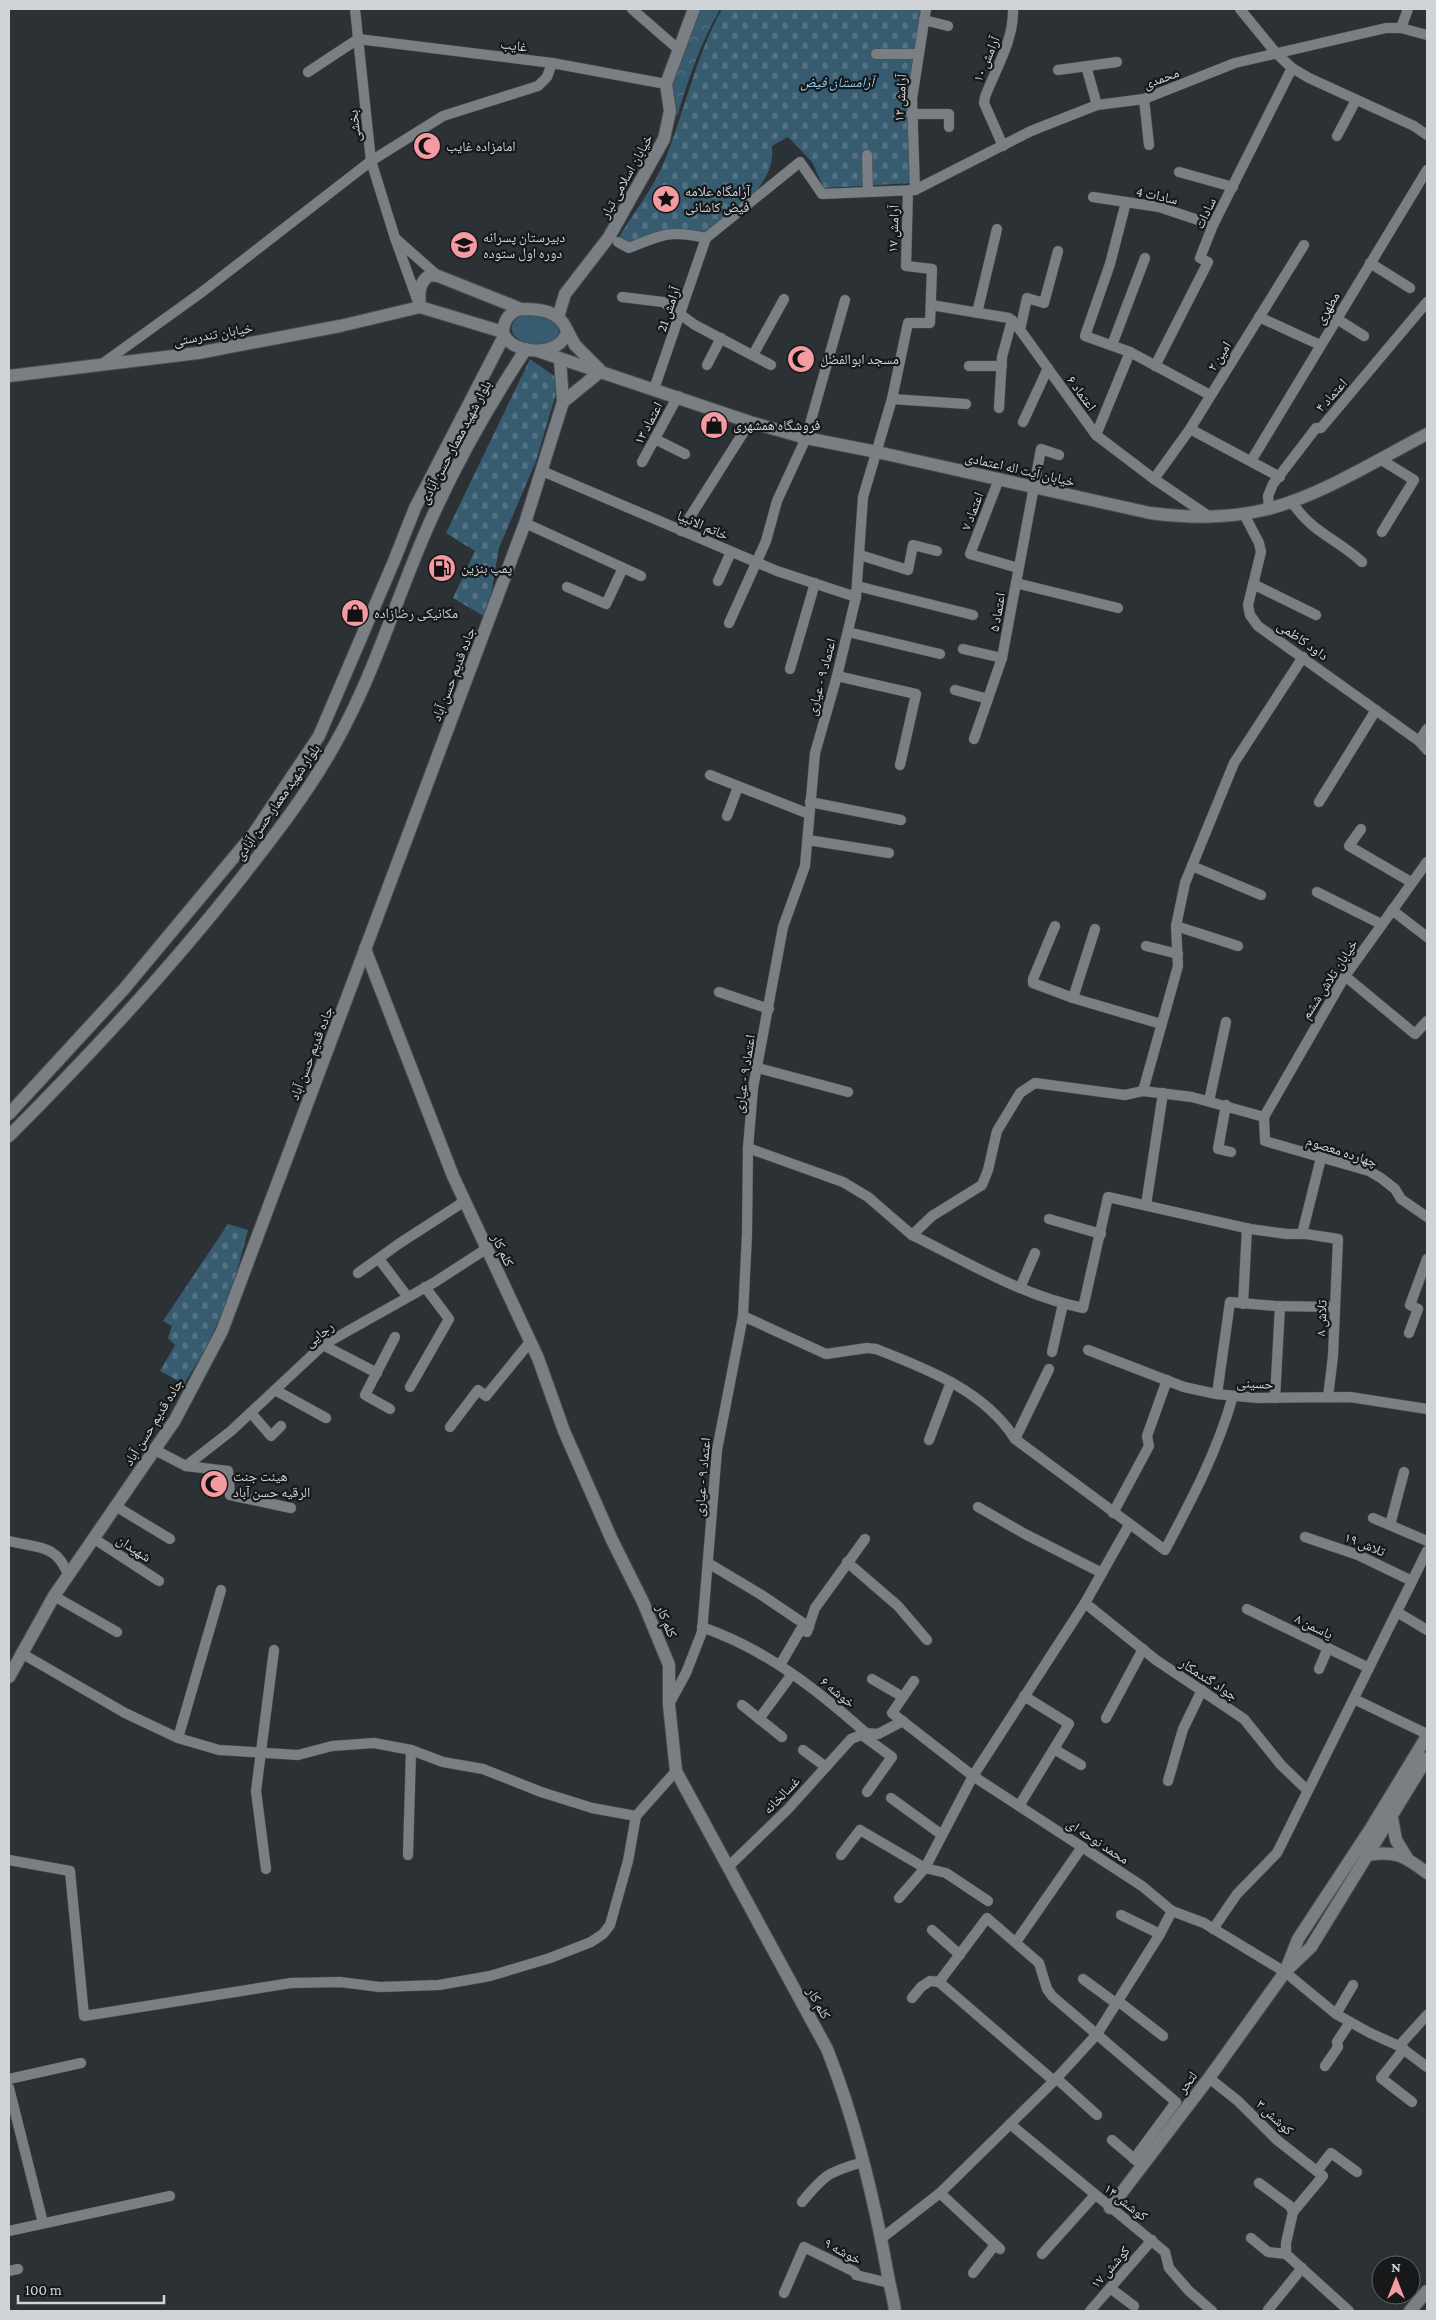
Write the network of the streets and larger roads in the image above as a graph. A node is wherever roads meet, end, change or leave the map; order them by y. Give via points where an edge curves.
1 (355, 9) edge
2 (632, 9) edge
3 (694, 9) edge
4 (926, 9) edge
5 (1013, 9) edge
6 (1240, 9) edge
7 (1408, 9) edge
8 (924, 20) junction
9 (948, 26) dead end
10 (1401, 28) junction
11 (1427, 35) edge
12 (358, 39) junction
13 (678, 49) junction
14 (1276, 53) junction
15 (876, 54) dead end
16 (919, 54) junction
17 (1117, 62) dead end
18 (552, 63) junction
19 (1086, 66) junction
20 (1292, 68) junction
21 (1058, 70) dead end
22 (308, 72) dead end
23 (666, 84) junction
24 (1144, 99) junction
25 (1356, 100) junction
26 (1097, 104) junction
27 (911, 114) junction
28 (949, 127) dead end
29 (1427, 135) edge
30 (1337, 136) dead end
31 (1150, 144) dead end
32 (1003, 146) junction
33 (867, 154) dead end
34 (371, 160) junction
35 (1427, 170) edge
36 (1179, 172) dead end
37 (1233, 187) junction
38 (911, 190) junction
39 (868, 192) junction
40 (1093, 197) dead end
41 (1126, 202) junction
42 (1213, 225) junction
43 (997, 229) dead end
44 (395, 238) junction
45 (706, 238) junction
46 (618, 242) dead end
47 (1304, 246) dead end
48 (1058, 251) dead end
49 (1145, 258) dead end
50 (1370, 263) junction
51 (438, 276) junction
52 (1410, 288) dead end
53 (622, 297) dead end
54 (784, 300) dead end
55 (845, 300) dead end
56 (1427, 302) edge
57 (931, 305) junction
58 (420, 307) junction
59 (521, 308) junction
60 (1419, 311) junction
61 (977, 313) junction
62 (681, 315) junction
63 (558, 317) junction
64 (1260, 317) junction
65 (1427, 318) edge
66 (1337, 319) junction
67 (1012, 320) junction
68 (567, 330) junction
69 (1020, 330) junction
70 (503, 334) junction
71 (1364, 336) dead end
72 (720, 338) junction
73 (1112, 345) junction
74 (1320, 346) junction
75 (532, 350) junction
76 (1130, 352) junction
77 (753, 355) junction
78 (560, 359) junction
79 (771, 364) dead end
80 (707, 365) dead end
81 (100, 366) junction
82 (969, 366) dead end
83 (1002, 366) junction
84 (1155, 366) junction
85 (1048, 368) junction
86 (600, 371) junction
87 (9, 376) edge
88 (654, 389) junction
89 (1210, 395) junction
90 (678, 396) junction
91 (892, 399) junction
92 (563, 402) junction
93 (966, 404) dead end
94 (999, 408) dead end
95 (750, 422) junction
96 (1023, 422) dead end
97 (1190, 429) junction
98 (1427, 434) edge
99 (1096, 435) junction
100 (806, 438) junction
101 (655, 439) junction
102 (877, 452) junction
103 (686, 454) dead end
104 (1059, 455) dead end
105 (1380, 458) junction
106 (642, 462) dead end
107 (1251, 462) junction
108 (542, 471) junction
109 (1280, 477) junction
110 (999, 479) junction
111 (1154, 479) junction
112 (1035, 487) junction
113 (1291, 501) junction
114 (1269, 509) junction
115 (1244, 514) junction
116 (1210, 517) junction
117 (525, 523) junction
118 (681, 531) junction
119 (1382, 532) dead end
120 (937, 551) dead end
121 (731, 552) junction
122 (860, 555) junction
123 (757, 562) junction
124 (1362, 562) dead end
125 (624, 568) junction
126 (1018, 568) junction
127 (641, 576) dead end
128 (718, 580) dead end
129 (815, 583) junction
130 (1016, 583) junction
131 (1253, 584) junction
132 (857, 586) junction
133 (567, 587) dead end
134 (856, 597) junction
135 (1118, 608) dead end
136 (973, 615) dead end
137 (1316, 615) dead end
138 (729, 623) dead end
139 (848, 632) junction
140 (964, 649) dead end
141 (940, 654) dead end
142 (1303, 657) junction
143 (1002, 658) junction
144 (790, 669) dead end
145 (837, 676) junction
146 (954, 690) dead end
147 (988, 699) junction
148 (1376, 710) junction
149 (1427, 729) edge
150 (974, 739) dead end
151 (1418, 741) junction
152 (1427, 750) edge
153 (900, 765) dead end
154 (710, 775) dead end
155 (738, 787) junction
156 (810, 802) junction
157 (1320, 802) dead end
158 (809, 814) junction
159 (727, 816) dead end
160 (901, 820) dead end
161 (1361, 828) dead end
162 (808, 840) junction
163 (889, 853) dead end
164 (1427, 862) edge
165 (1192, 866) junction
166 (1411, 882) junction
167 (1317, 892) dead end
168 (1261, 895) dead end
169 (1392, 910) junction
170 (1381, 924) junction
171 (1055, 926) dead end
172 (1176, 926) junction
173 (1095, 929) dead end
174 (1427, 937) edge
175 (1146, 946) dead end
176 (1238, 946) dead end
177 (365, 949) junction
178 (1178, 954) junction
179 (1345, 976) junction
180 (719, 992) dead end
181 (1073, 998) junction
182 (769, 1009) junction
183 (1427, 1021) edge
184 (1226, 1022) dead end
185 (1162, 1024) junction
186 (758, 1068) junction
187 (1143, 1091) junction
188 (848, 1092) dead end
189 (1163, 1093) junction
190 (1209, 1101) junction
191 (1226, 1104) junction
192 (9, 1114) edge
193 (1264, 1116) junction
194 (9, 1136) edge
195 (748, 1148) junction
196 (1231, 1152) dead end
197 (1321, 1158) junction
198 (465, 1202) junction
199 (1146, 1205) junction
200 (1427, 1217) edge
201 (1049, 1219) dead end
202 (1246, 1228) junction
203 (1101, 1234) junction
204 (1302, 1234) junction
205 (912, 1235) junction
206 (486, 1250) junction
207 (1035, 1253) dead end
208 (379, 1258) junction
209 (1427, 1259) edge
210 (358, 1273) dead end
211 (425, 1287) junction
212 (1020, 1288) junction
213 (407, 1296) junction
214 (1063, 1304) junction
215 (1243, 1304) junction
216 (1280, 1306) junction
217 (1335, 1307) junction
218 (743, 1316) junction
219 (1409, 1333) dead end
220 (395, 1337) dead end
221 (530, 1342) junction
222 (323, 1345) junction
223 (1088, 1350) dead end
224 (1052, 1352) dead end
225 (1049, 1369) dead end
226 (376, 1373) junction
227 (1167, 1380) junction
228 (950, 1382) junction
229 (410, 1387) dead end
230 (275, 1390) junction
231 (1217, 1394) junction
232 (1233, 1396) junction
233 (1328, 1396) junction
234 (1275, 1398) junction
235 (390, 1409) dead end
236 (1427, 1409) edge
237 (251, 1413) junction
238 (326, 1418) dead end
239 (282, 1426) dead end
240 (450, 1427) dead end
241 (1016, 1439) junction
242 (929, 1440) dead end
243 (155, 1450) junction
244 (186, 1466) junction
245 (1404, 1472) dead end
246 (117, 1507) junction
247 (978, 1507) dead end
248 (290, 1508) dead end
249 (1113, 1513) junction
250 (1373, 1518) dead end
251 (1129, 1525) junction
252 (1390, 1525) junction
253 (1305, 1537) dead end
254 (93, 1538) junction
255 (170, 1539) dead end
256 (865, 1539) dead end
257 (9, 1541) edge
258 (1427, 1541) edge
259 (1427, 1551) edge
260 (83, 1554) junction
261 (59, 1559) junction
262 (847, 1562) junction
263 (708, 1563) junction
264 (1102, 1573) junction
265 (68, 1575) junction
266 (160, 1581) dead end
267 (1412, 1581) junction
268 (222, 1590) dead end
269 (54, 1596) junction
270 (1085, 1602) junction
271 (1247, 1609) dead end
272 (1397, 1612) junction
273 (702, 1627) junction
274 (809, 1627) junction
275 (1427, 1630) edge
276 (117, 1632) dead end
277 (927, 1640) dead end
278 (1328, 1648) junction
279 (1143, 1649) junction
280 (274, 1650) dead end
281 (21, 1653) junction
282 (780, 1665) junction
283 (1369, 1668) junction
284 (1319, 1669) dead end
285 (792, 1674) junction
286 (9, 1677) edge
287 (872, 1679) dead end
288 (914, 1681) dead end
289 (1202, 1690) junction
290 (1024, 1696) junction
291 (903, 1697) junction
292 (1354, 1699) junction
293 (669, 1705) junction
294 (742, 1705) dead end
295 (1106, 1718) dead end
296 (760, 1719) junction
297 (903, 1721) junction
298 (864, 1734) junction
299 (1427, 1735) edge
300 (782, 1737) dead end
301 (178, 1738) junction
302 (1054, 1749) junction
303 (411, 1750) junction
304 (803, 1750) dead end
305 (259, 1752) junction
306 (1427, 1758) edge
307 (1081, 1765) dead end
308 (826, 1767) junction
309 (676, 1771) junction
310 (973, 1776) junction
311 (1168, 1781) dead end
312 (1307, 1790) junction
313 (867, 1792) dead end
314 (891, 1798) dead end
315 (1019, 1806) junction
316 (636, 1816) junction
317 (1392, 1818) junction
318 (942, 1835) junction
319 (1082, 1847) junction
320 (408, 1854) dead end
321 (841, 1855) dead end
322 (1367, 1855) junction
323 (1408, 1858) junction
324 (9, 1860) edge
325 (728, 1867) junction
326 (925, 1868) junction
327 (266, 1869) dead end
328 (1427, 1873) edge
329 (899, 1898) dead end
330 (988, 1901) dead end
331 (1172, 1911) junction
332 (1121, 1915) dead end
333 (1214, 1929) junction
334 (932, 1930) dead end
335 (1160, 1934) junction
336 (1016, 1942) junction
337 (960, 1955) junction
338 (1285, 1972) junction
339 (1083, 1979) dead end
340 (939, 1982) junction
341 (1353, 1985) dead end
342 (912, 1998) dead end
343 (1117, 2002) junction
344 (1336, 2014) junction
345 (1427, 2015) edge
346 (1350, 2022) junction
347 (1097, 2034) junction
348 (1163, 2036) dead end
349 (1401, 2048) junction
350 (81, 2063) dead end
351 (1325, 2066) dead end
352 (1427, 2067) edge
353 (1209, 2078) junction
354 (9, 2079) edge
355 (1055, 2080) junction
356 (9, 2088) edge
357 (1412, 2102) dead end
358 (1097, 2115) dead end
359 (1010, 2124) junction
360 (1112, 2140) dead end
361 (863, 2162) junction
362 (1138, 2162) junction
363 (1358, 2172) dead end
364 (1320, 2173) junction
365 (1259, 2183) dead end
366 (940, 2193) junction
367 (1095, 2195) junction
368 (170, 2196) dead end
369 (802, 2202) dead end
370 (1110, 2208) junction
371 (1293, 2212) junction
372 (43, 2223) junction
373 (9, 2231) edge
374 (882, 2238) junction
375 (1251, 2238) dead end
376 (1152, 2240) junction
377 (1042, 2254) dead end
378 (1286, 2254) junction
379 (1302, 2268) junction
380 (973, 2273) dead end
381 (889, 2283) junction
382 (1110, 2288) junction
383 (1427, 2291) edge
384 (784, 2293) dead end
385 (1134, 2306) dead end
386 (1268, 2310) edge
387 (895, 2311) edge
388 (1090, 2311) edge
389 (1212, 2311) edge
390 (1349, 2311) edge
391 (1410, 2311) edge

1 - 12 street, بخشی
2 - 13 street
3 - 13 street, خیابان اسلامی تبار
4 - 8 street, آرامش ۱۲
5 - 32 street, آرامش ۱۰ via 1010,36 984,103
6 - 14 street
7 - 10 street
8 - 9 street
8 - 16 street, آرامش ۱۲
10 - 11 street, محمدی
10 - 14 street, محمدی via 1386,28
12 - 18 street, غایب
12 - 22 street
12 - 34 street, بخشی
13 - 23 street, خیابان اسلامی تبار
14 - 20 street
14 - 24 street, محمدی via 1235,63
15 - 16 street
16 - 27 street, آرامش ۱۲
17 - 19 street
18 - 23 street, غایب
18 - 34 street via 547,77 538,86 443,116
19 - 21 street
19 - 26 street
20 - 25 street
20 - 37 street, سادات
23 - 63 street, خیابان اسلامی تبار via 670,111 664,139 610,237 565,294
24 - 26 street, محمدی
24 - 31 street
25 - 29 street
25 - 30 street
26 - 32 street, محمدی
27 - 28 street via 949,114
27 - 38 street, آرامش ۱۲
32 - 38 street, محمدی
33 - 39 street
34 - 44 street, بخشی
34 - 81 street via 202,292
35 - 50 street, مطهری
36 - 37 street
37 - 42 street, سادات
38 - 39 street
38 - 57 street, آرامش ۱۷ via 906,266 932,269
39 - 45 street via 822,194 800,162
40 - 41 street, سادات 4
41 - 42 street, سادات 4 via 1159,207
41 - 73 street via 1110,264 1085,336
42 - 84 street, سادات via 1200,258 1208,262
43 - 61 street
44 - 51 street
44 - 58 street, بخشی
45 - 46 street via 672,233 629,248
45 - 62 street, آرامش 21
47 - 64 street, امین ۲
48 - 69 street via 1044,303 1027,298
49 - 73 street
50 - 52 street
50 - 66 street, مطهری
51 - 58 street via 430,275 422,280
51 - 59 street
53 - 62 street via 663,302
54 - 77 street
55 - 100 street
56 - 60 street, اعتماد ۴
57 - 61 street
57 - 91 street, اعتماد ۹ - عیاری via 930,323 908,323
58 - 70 street
58 - 81 street, خیابان تندرستی via 198,353
59 - 63 street via 543,310
59 - 70 street via 507,317
60 - 65 street
60 - 109 street, اعتماد ۴ via 1350,395 1320,428 1309,435
61 - 67 street
62 - 72 street
62 - 88 street, آرامش 21
63 - 68 street
64 - 74 street
64 - 89 street, امین ۲
66 - 71 street
66 - 74 street, مطهری
67 - 69 street, اعتماد ۶
67 - 83 street
68 - 75 street via 560,344 551,349
68 - 86 street via 575,345
69 - 85 street, اعتماد ۶
70 - 75 street via 512,343
70 - 192 street, بلوار شهید معمار حسن آبادی via 415,508 319,736 254,833 124,988
72 - 77 street
72 - 80 street
73 - 76 street
74 - 107 street, مطهری
75 - 78 street, خیابان آیت اله اعتمادی
75 - 194 street, بلوار شهید معمار حسن آبادی via 493,398 428,527 359,698 312,783 205,925 76,1069
76 - 84 street
76 - 99 street
77 - 79 street
78 - 86 street, خیابان آیت اله اعتمادی
78 - 92 street, جاده قدیم حسن آباد
81 - 87 street, خیابان تندرستی
82 - 83 street
83 - 94 street
84 - 89 street
85 - 96 street
85 - 99 street, اعتماد ۶
86 - 88 street, خیابان آیت اله اعتمادی
86 - 92 street
88 - 90 street, خیابان آیت اله اعتمادی
89 - 97 street, امین ۲
90 - 95 street, خیابان آیت اله اعتمادی
90 - 101 street, اعتماد ۱۳
91 - 93 street
91 - 102 street, اعتماد ۹ - عیاری
92 - 108 street, جاده قدیم حسن آباد
95 - 100 street, خیابان آیت اله اعتمادی
95 - 118 street
97 - 107 street
97 - 111 street, امین ۲
98 - 105 street, خیابان آیت اله اعتمادی
99 - 111 street, اعتماد ۶
100 - 102 street, خیابان آیت اله اعتمادی
100 - 123 street via 777,501
101 - 103 street
101 - 106 street, اعتماد ۱۳
102 - 110 street, خیابان آیت اله اعتمادی
102 - 122 street, اعتماد ۹ - عیاری via 863,497
104 - 112 street, اعتماد ۵ via 1041,449
105 - 113 street, خیابان آیت اله اعتمادی
105 - 119 street via 1414,480
107 - 109 street
108 - 117 street, جاده قدیم حسن آباد
108 - 118 street, خاتم الانبیا
109 - 114 street, اعتماد ۴ via 1268,496
110 - 112 street, خیابان آیت اله اعتمادی
110 - 126 street, اعتماد ۷ via 970,554
111 - 116 street, اعتماد ۶
112 - 116 street, خیابان آیت اله اعتمادی via 1150,513
112 - 126 street, اعتماد ۵
113 - 114 street, خیابان آیت اله اعتمادی
113 - 124 street via 1314,528 1348,549
114 - 115 street, خیابان آیت اله اعتمادی
115 - 116 street, خیابان آیت اله اعتمادی
115 - 131 street, داود کاظمی via 1261,552
117 - 125 street
117 - 177 street, جاده قدیم حسن آباد
118 - 121 street, خاتم الانبیا
120 - 122 street via 913,545 908,570
121 - 123 street, خاتم الانبیا
121 - 128 street
122 - 132 street, اعتماد ۹ - عیاری
123 - 129 street, خاتم الانبیا
123 - 138 street
125 - 127 street
125 - 133 street via 606,604
126 - 130 street, اعتماد ۵
129 - 134 street, خاتم الانبیا
129 - 144 street
130 - 135 street
130 - 143 street, اعتماد ۵
131 - 137 street
131 - 142 street, داود کاظمی via 1248,605 1250,615 1258,626
132 - 134 street, اعتماد ۹ - عیاری
132 - 136 street
134 - 139 street, اعتماد ۹ - عیاری
139 - 141 street
139 - 145 street, اعتماد ۹ - عیاری
140 - 143 street
142 - 148 street, داود کاظمی
142 - 165 street via 1234,763
143 - 147 street, اعتماد ۵
145 - 153 street via 916,694
145 - 156 street, اعتماد ۹ - عیاری via 817,743
146 - 147 street
147 - 150 street, اعتماد ۵
148 - 151 street, داود کاظمی
148 - 157 street
149 - 151 street
151 - 152 street, داود کاظمی
154 - 155 street
155 - 158 street
155 - 159 street
156 - 158 street, اعتماد ۹ - عیاری
156 - 160 street
158 - 162 street, اعتماد ۹ - عیاری
161 - 166 street via 1349,846
162 - 163 street
162 - 182 street, اعتماد ۹ - عیاری via 805,866 784,927
164 - 166 street, خیابان تلاش ششم
165 - 168 street
165 - 172 street
166 - 169 street, خیابان تلاش ششم
167 - 170 street
169 - 170 street, خیابان تلاش ششم
169 - 174 street
170 - 179 street, خیابان تلاش ششم
171 - 181 street via 1032,981
172 - 176 street
172 - 178 street
173 - 181 street
175 - 178 street
177 - 198 street, کلم کار
177 - 243 street, جاده قدیم حسن آباد via 222,1331 175,1420
178 - 185 street via 1178,966
179 - 183 street via 1415,1034
179 - 193 street, خیابان تلاش ششم
180 - 182 street
181 - 185 street
182 - 186 street, اعتماد ۹ - عیاری
184 - 190 street
185 - 187 street
186 - 188 street
186 - 195 street, اعتماد ۹ - عیاری
187 - 189 street
187 - 205 street via 1125,1095 1035,1083 1026,1088 997,1131 982,1185 932,1216
189 - 190 street
189 - 199 street
190 - 191 street
191 - 193 street
191 - 196 street via 1218,1149
193 - 197 street, چهارده معصوم via 1265,1141
195 - 205 street via 849,1185
195 - 218 street, اعتماد ۹ - عیاری
197 - 200 street, چهارده معصوم via 1382,1178 1401,1199
197 - 204 street
198 - 206 street, کلم کار
198 - 208 street
199 - 202 street
199 - 203 street via 1108,1197
201 - 203 street
202 - 204 street
202 - 215 street
203 - 214 street via 1083,1308
204 - 217 street, تلاش ۸ via 1338,1240
205 - 212 street
206 - 211 street, رجایی
206 - 221 street, کلم کار
207 - 212 street
208 - 210 street
208 - 213 street
209 - 219 street via 1410,1305 1418,1308
211 - 213 street, رجایی
211 - 229 street via 449,1319
212 - 214 street
213 - 222 street, رجایی
214 - 224 street
215 - 216 street
215 - 231 street via 1230,1302
216 - 217 street
216 - 234 street
217 - 233 street, تلاش ۸
218 - 228 street via 826,1354 876,1348
218 - 263 street, اعتماد ۹ - عیاری via 717,1450
220 - 226 street
221 - 240 street via 486,1396 478,1390
221 - 293 street, کلم کار via 564,1432 669,1665
222 - 226 street
222 - 230 street, رجایی
223 - 227 street, حسینی
225 - 241 street
226 - 235 street via 365,1395
227 - 231 street, حسینی
227 - 249 street via 1148,1436 1149,1446
228 - 241 street via 966,1389 1005,1423
228 - 242 street
230 - 237 street, رجایی
230 - 238 street
231 - 232 street, حسینی
232 - 234 street, حسینی
232 - 251 street via 1222,1434 1204,1475 1165,1550
233 - 234 street, حسینی
233 - 236 street, حسینی
237 - 239 street via 271,1436
237 - 244 street, رجایی
241 - 249 street
243 - 244 street
243 - 246 street, جاده قدیم حسن آباد
244 - 248 street via 228,1471 230,1495
245 - 252 street
246 - 254 street, جاده قدیم حسن آباد
246 - 255 street
247 - 264 street
249 - 251 street
250 - 252 street
251 - 264 street
252 - 258 street
253 - 267 street, تلاش ۱۹ via 1358,1555
254 - 260 street, جاده قدیم حسن آباد
254 - 266 street, شهیدان
256 - 262 street
257 - 261 street via 43,1546
259 - 267 street
260 - 261 street via 78,1559
260 - 265 street, جاده قدیم حسن آباد
261 - 265 street
262 - 274 street via 815,1608
262 - 277 street via 898,1606
263 - 273 street, اعتماد ۹ - عیاری
263 - 274 street
264 - 270 street
265 - 269 street, جاده قدیم حسن آباد
267 - 272 street
268 - 301 street
269 - 276 street
269 - 281 street, جاده قدیم حسن آباد
270 - 279 street, جواد گندمکار
270 - 290 street
271 - 278 street, یاسمن ۸
272 - 275 street
272 - 283 street
273 - 282 street, خوشه ۶ via 757,1650
273 - 293 street, اعتماد ۹ - عیاری via 686,1673
274 - 282 street via 807,1632 801,1629
278 - 283 street, یاسمن ۸
278 - 284 street
279 - 289 street, جواد گندمکار
279 - 295 street
280 - 305 street
281 - 286 street, جاده قدیم حسن آباد
281 - 301 street via 108,1704
282 - 285 street, خوشه ۶
283 - 292 street
285 - 296 street
285 - 298 street, خوشه ۶
287 - 291 street
288 - 291 street
289 - 311 street via 1183,1729
289 - 312 street, جواد گندمکار via 1244,1719 1281,1765
290 - 302 street via 1069,1724
290 - 310 street
291 - 297 street via 892,1713
292 - 299 street
292 - 312 street
293 - 309 street, کلم کار
294 - 296 street
296 - 300 street
297 - 298 street via 878,1734
297 - 310 street, محمد نوحه ای
298 - 308 street, غسالخانه via 851,1739
298 - 313 street, خوشه ۶ via 892,1758
299 - 338 street, لتحر via 1298,1939
301 - 305 street via 218,1750
302 - 307 street
302 - 315 street
303 - 305 street via 374,1743 332,1746 298,1755
303 - 316 street via 443,1762 483,1769 592,1808
303 - 320 street
304 - 308 street
305 - 327 street via 256,1791
306 - 317 street, لتحر
308 - 325 street, غسالخانه
309 - 316 street
309 - 325 street, کلم کار
310 - 315 street, محمد نوحه ای
310 - 318 street
312 - 333 street via 1277,1853 1237,1894
314 - 318 street
315 - 319 street, محمد نوحه ای
316 - 324 street via 628,1861 610,1925 591,1942 550,1958 490,1976 439,1985 380,1987 340,1982 292,1983 84,2016 70,1871
317 - 322 street, لتحر
317 - 323 street via 1396,1840
318 - 326 street
319 - 331 street, محمد نوحه ای via 1142,1886
319 - 336 street
321 - 326 street via 860,1830
322 - 323 street via 1382,1852
322 - 338 street, لتحر via 1311,1947
323 - 328 street
325 - 361 street, کلم کار via 827,2049
326 - 329 street
326 - 330 street via 946,1873
331 - 333 street, محمد نوحه ای
331 - 335 street
332 - 335 street
333 - 338 street, محمد نوحه ای
334 - 337 street
335 - 343 street
336 - 337 street via 987,1918
336 - 347 street via 1039,1963 1052,1996
337 - 340 street
338 - 344 street, محمد نوحه ای
338 - 353 street, لتحر
339 - 343 street
340 - 342 street via 930,1981
340 - 355 street
341 - 344 street
343 - 347 street
343 - 348 street
344 - 346 street, محمد نوحه ای
345 - 349 street
346 - 349 street, محمد نوحه ای
346 - 351 street
347 - 355 street
347 - 362 street via 1176,2102
349 - 352 street, محمد نوحه ای
349 - 357 street via 1381,2078
350 - 354 street
353 - 362 street, لتحر
353 - 364 street, کوشش ۳ via 1238,2101 1277,2140
355 - 358 street
355 - 359 street
356 - 372 street
359 - 366 street
359 - 367 street, کوشش ۱۴
360 - 362 street
361 - 369 street via 821,2179
361 - 374 street, کلم کار
362 - 370 street, لتحر
363 - 364 street via 1330,2153
364 - 371 street
365 - 371 street via 1290,2206
366 - 374 street
366 - 380 street via 998,2247
367 - 370 street, کوشش ۱۴
367 - 377 street
368 - 372 street
370 - 376 street, کوشش ۱۴
371 - 378 street
372 - 373 street
374 - 381 street, کلم کار
375 - 378 street via 1268,2252
376 - 382 street, کوشش ۱۷
376 - 389 street, کوشش ۱۴ via 1165,2252 1169,2268 1179,2280
378 - 379 street
379 - 386 street
379 - 390 street
381 - 384 street, خوشه ۹ via 856,2275 804,2247
381 - 387 street, کلم کار
382 - 385 street
382 - 388 street, کوشش ۱۷
383 - 391 street

